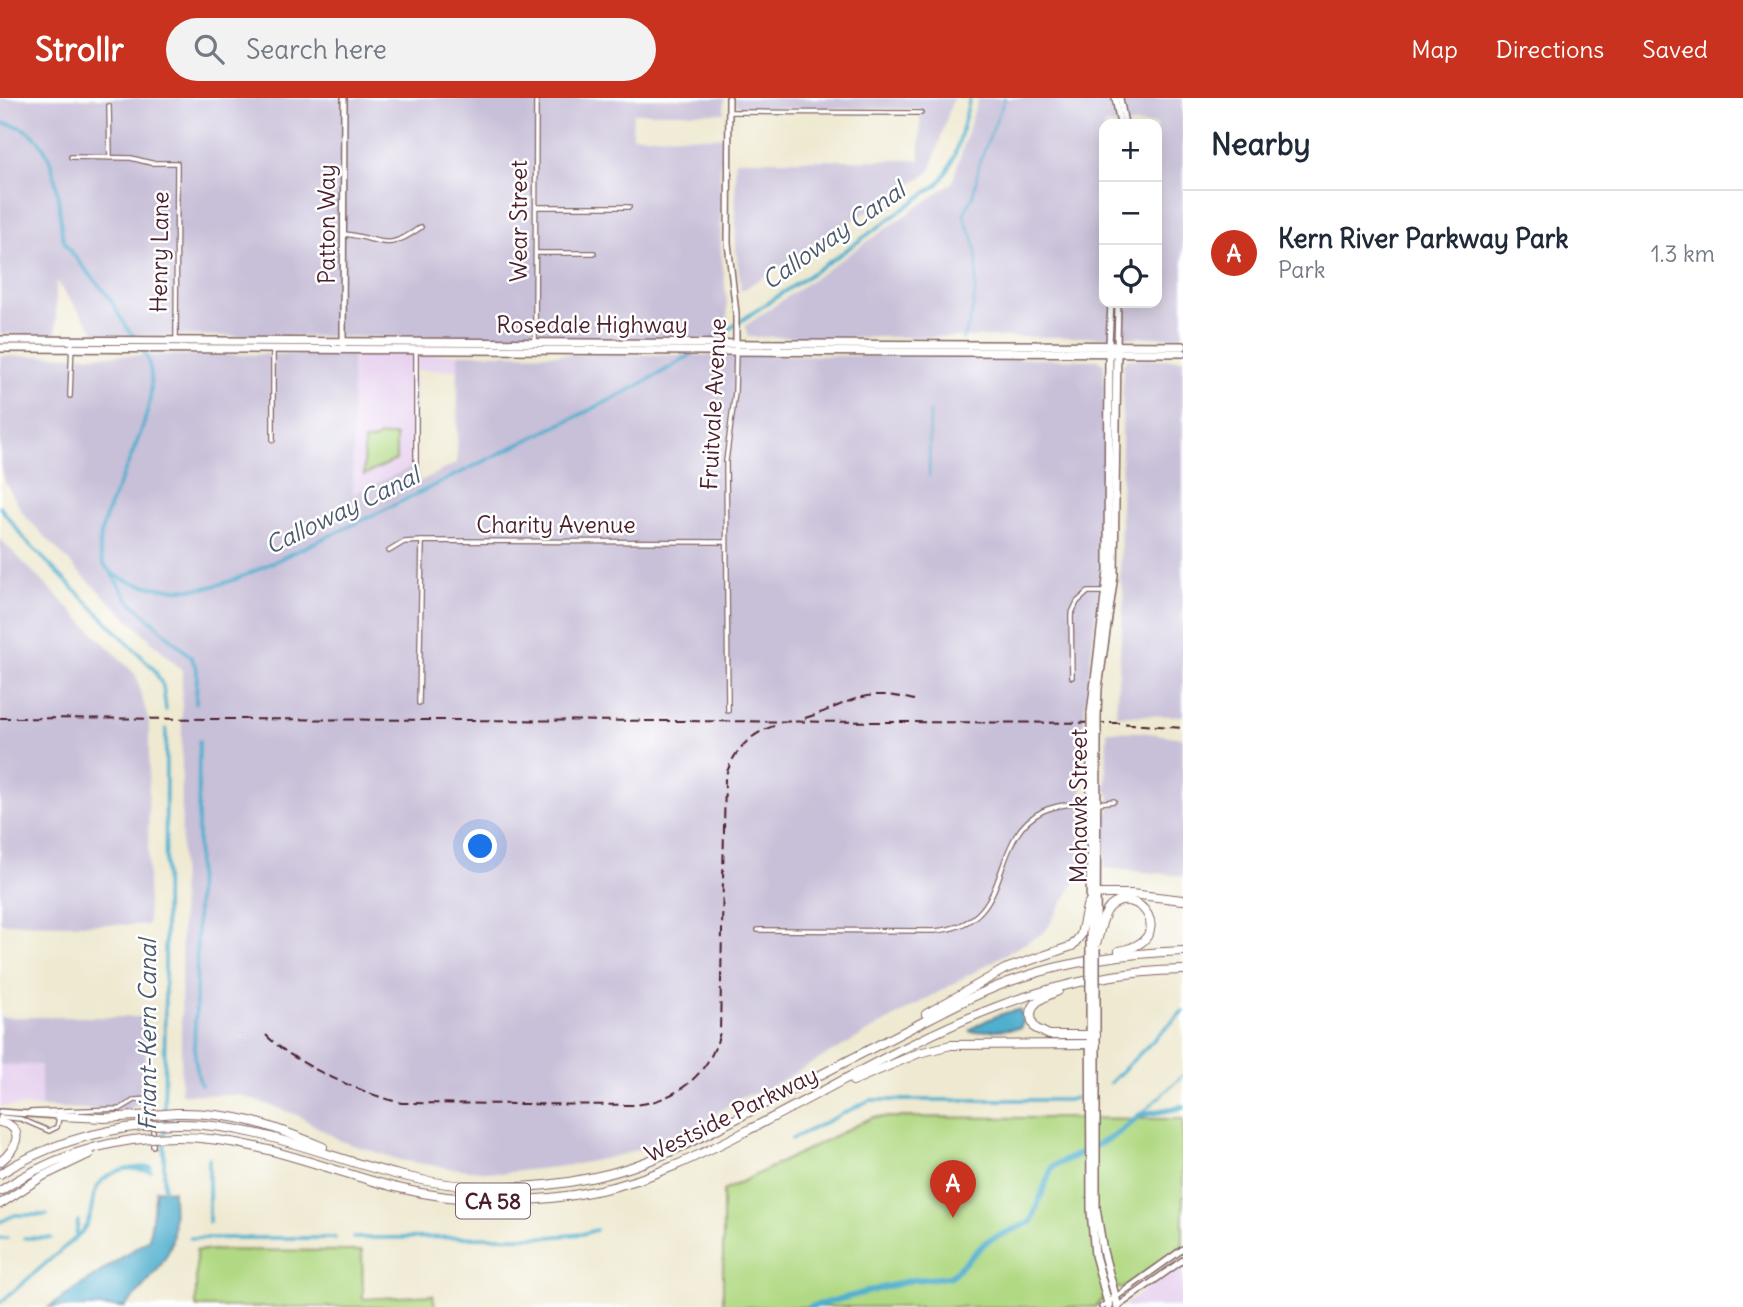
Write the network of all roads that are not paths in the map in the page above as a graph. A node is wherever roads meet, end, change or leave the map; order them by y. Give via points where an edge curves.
1 (344, 98) edge
2 (536, 98) edge
3 (729, 98) edge
4 (1115, 98) edge
5 (1120, 98) edge
6 (109, 106) dead end
7 (729, 112) junction
8 (921, 113) dead end
9 (1119, 119) edge
10 (1124, 119) edge
11 (71, 158) dead end
12 (110, 158) junction
13 (536, 207) junction
14 (629, 207) dead end
15 (421, 227) dead end
16 (344, 234) junction
17 (536, 253) junction
18 (594, 253) dead end
19 (1111, 308) edge
20 (1117, 308) edge
21 (0, 340) edge
22 (72, 345) junction
23 (175, 345) junction
24 (1183, 345) edge
25 (343, 346) junction
26 (418, 346) junction
27 (537, 347) junction
28 (0, 348) edge
29 (736, 348) junction
30 (274, 349) junction
31 (1113, 349) junction
32 (1183, 353) edge
33 (70, 397) dead end
34 (273, 440) dead end
35 (416, 465) dead end
36 (1108, 474) junction
37 (1115, 501) junction
38 (422, 541) junction
39 (725, 542) junction
40 (389, 551) dead end
41 (1106, 592) junction
42 (1072, 677) dead end
43 (419, 703) dead end
44 (728, 711) dead end
45 (1094, 714) junction
46 (1114, 801) dead end
47 (1094, 803) junction
48 (1094, 895) junction
49 (1183, 900) edge
50 (758, 930) dead end
51 (1094, 947) junction
52 (1183, 952) edge
53 (1183, 970) edge
54 (1136, 973) junction
55 (1020, 978) junction
56 (892, 1037) junction
57 (1093, 1040) junction
58 (799, 1104) junction
59 (57, 1113) junction
60 (0, 1117) edge
61 (151, 1120) junction
62 (132, 1140) junction
63 (152, 1142) junction
64 (0, 1162) edge
65 (364, 1165) junction
66 (0, 1174) edge
67 (0, 1191) edge
68 (0, 1204) edge
69 (1183, 1249) edge
70 (1183, 1260) edge
71 (1112, 1305) edge

1 - 16 main road, Patton Way
2 - 13 street, Wear Street
3 - 7 main road, Fruitvale Avenue
4 - 9 main road
5 - 10 main road
6 - 12 street
7 - 8 street
7 - 29 main road, Fruitvale Avenue via 729,253
11 - 12 street
12 - 23 street, Henry Lane via 177,163
13 - 14 street
13 - 17 street, Wear Street
15 - 16 street via 387,243
16 - 25 main road, Patton Way
17 - 18 street
17 - 27 street, Wear Street
19 - 31 main road, Mohawk Street
20 - 31 main road, Mohawk Street
21 - 22 main road, Rosedale Highway
22 - 23 main road, Rosedale Highway
22 - 28 main road, Rosedale Highway
22 - 33 street
23 - 25 main road, Rosedale Highway
23 - 30 main road, Rosedale Highway
24 - 31 main road, Rosedale Highway
25 - 26 main road, Rosedale Highway
25 - 26 main road, Rosedale Highway
25 - 30 main road, Rosedale Highway
26 - 27 main road, Rosedale Highway
26 - 27 main road, Rosedale Highway
26 - 35 street
27 - 29 main road, Rosedale Highway
27 - 29 main road, Rosedale Highway via 722,344
29 - 31 main road, Rosedale Highway
29 - 39 street, Fruitvale Avenue via 726,461
30 - 34 street
31 - 32 main road, Rosedale Highway
31 - 36 main road, Mohawk Street
31 - 37 main road, Mohawk Street
36 - 37 main road via 1112,475
36 - 41 main road, Mohawk Street
37 - 45 main road, Mohawk Street via 1114,575
38 - 39 street, Charity Avenue
38 - 40 street, Charity Avenue via 404,542
38 - 43 street
39 - 44 street, Fruitvale Avenue
41 - 42 street via 1088,592 1071,615
41 - 45 main road, Mohawk Street
45 - 47 main road, Mohawk Street, bridge
46 - 47 street
47 - 48 main road, Mohawk Street
47 - 50 street via 1051,808 1031,819 1014,839 987,904 952,928
48 - 49 highway
48 - 51 main road, Mohawk Street
48 - 56 highway via 1083,932 1072,946 1005,969
51 - 55 highway via 1104,916 1115,904 1135,902 1147,913 1149,932 1138,946
51 - 57 main road, Mohawk Street, bridge
52 - 55 highway, Westside Parkway via 1088,961
53 - 54 highway, Westside Parkway
54 - 57 highway via 1061,990 1041,998 1032,1008 1033,1024 1042,1033
54 - 58 highway, Westside Parkway via 1065,985 991,1007
55 - 56 highway, Westside Parkway
56 - 65 highway, Westside Parkway / CA 58 via 689,1144 608,1174 548,1185 475,1187 429,1182
57 - 58 highway via 944,1046
57 - 71 main road, Mohawk Street via 1096,1233
58 - 63 highway, Westside Parkway / CA 58, bridge via 656,1174 554,1199 489,1201 439,1196 224,1140 176,1137
59 - 60 main road via 19,1112
59 - 60 street via 57,1127 49,1131 22,1119
59 - 61 highway
59 - 63 street via 120,1109 135,1100 152,1099
60 - 64 highway via 17,1139 13,1151
61 - 65 highway, Westside Parkway / CA 58, bridge via 244,1130
61 - 65 highway, bridge via 176,1113 212,1113 260,1122
61 - 66 highway, Westside Parkway via 76,1139
62 - 63 highway, Westside Parkway
62 - 67 highway, Westside Parkway via 60,1159
62 - 68 highway via 67,1163
69 - 71 main road
70 - 71 main road

